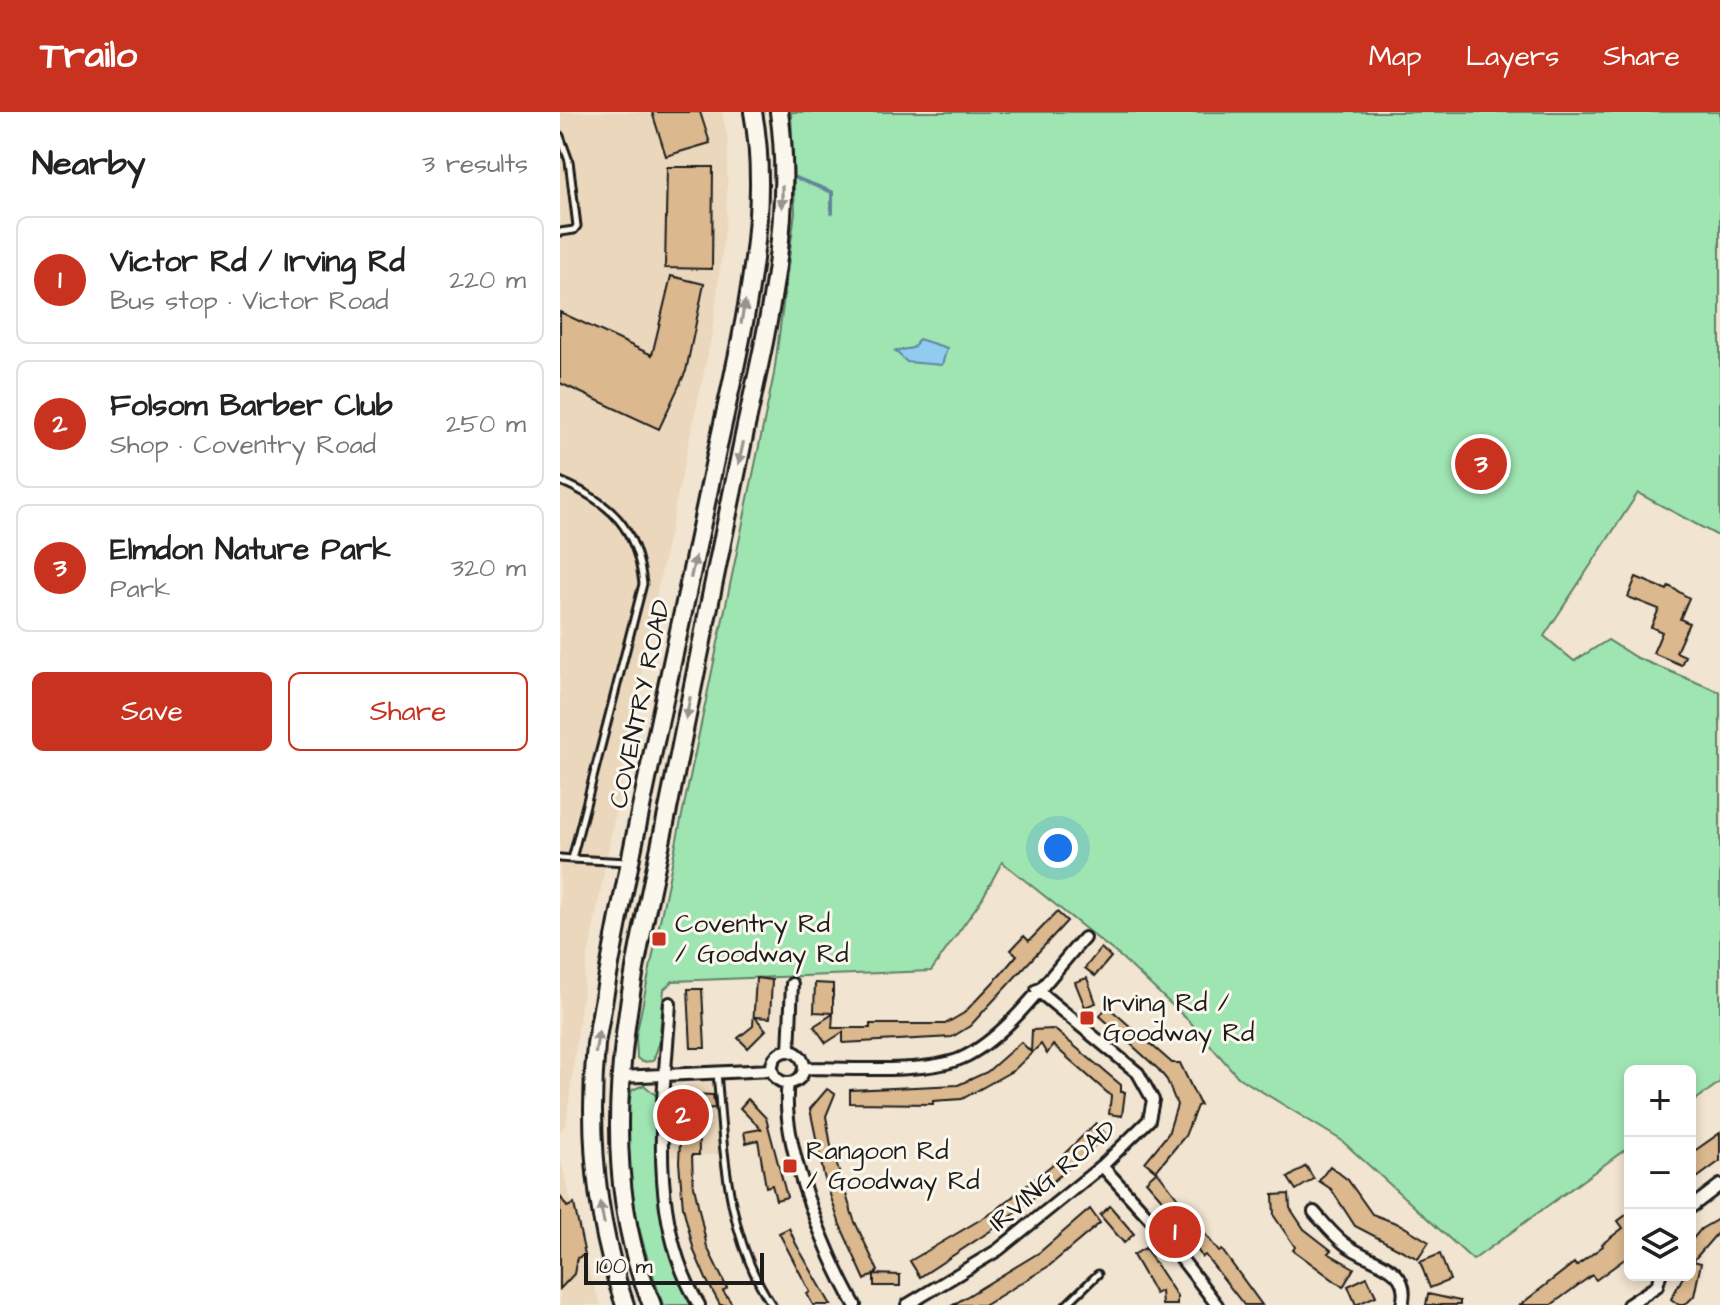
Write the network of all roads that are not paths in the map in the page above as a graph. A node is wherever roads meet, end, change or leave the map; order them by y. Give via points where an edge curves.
1 (754, 112) edge
2 (779, 112) edge
3 (560, 136) edge
4 (560, 232) edge
5 (560, 481) edge
6 (560, 858) edge
7 (572, 859) junction
8 (632, 863) junction
9 (1084, 938) dead end
10 (792, 984) dead end
11 (1037, 990) junction
12 (670, 1003) dead end
13 (789, 1051) junction
14 (804, 1068) junction
15 (772, 1070) junction
16 (717, 1072) junction
17 (666, 1075) junction
18 (620, 1077) junction
19 (788, 1083) junction
20 (1102, 1166) junction
21 (1720, 1185) edge
22 (1696, 1203) edge
23 (1314, 1212) dead end
24 (636, 1266) junction
25 (1098, 1274) dead end
26 (1658, 1281) edge
27 (625, 1305) edge
28 (644, 1305) edge
29 (652, 1305) edge
30 (699, 1305) edge
31 (772, 1305) edge
32 (855, 1305) edge
33 (907, 1305) edge
34 (1066, 1305) edge
35 (1217, 1305) edge
36 (1402, 1305) edge
37 (1628, 1305) edge

8 -> 1 highway, COVENTRY ROAD via 752,260 761,185
2 -> 18 highway, COVENTRY ROAD via 782,217 759,369 657,867
3 - 4 lane via 569,161 577,226
5 - 7 lane via 588,493 617,516 640,555 643,584
6 - 7 lane
7 - 8 lane
27 -> 8 highway, COVENTRY ROAD via 613,1271 595,1174 591,1103 607,978
9 - 11 street
10 - 13 street
11 - 14 street via 999,1031 963,1057 917,1066
11 - 20 street, IRVING ROAD via 1127,1063 1153,1100 1149,1120
12 - 17 street
13 - 14 street via 799,1055
13 - 15 street via 776,1056
14 - 19 street via 799,1079
15 - 16 street
15 - 19 street via 777,1080
16 - 17 street
16 - 31 lane via 730,1195 744,1249
17 - 18 street
17 - 30 street via 666,1210
18 - 24 highway, COVENTRY ROAD via 622,1200
19 - 32 street via 790,1120 813,1218
20 - 33 street, IRVING ROAD via 998,1250
20 - 35 street
21 - 22 street
23 - 36 street via 1347,1246 1397,1272 1405,1284
24 - 28 highway
24 - 29 highway, COVENTRY ROAD
25 - 34 lane
26 - 37 street

